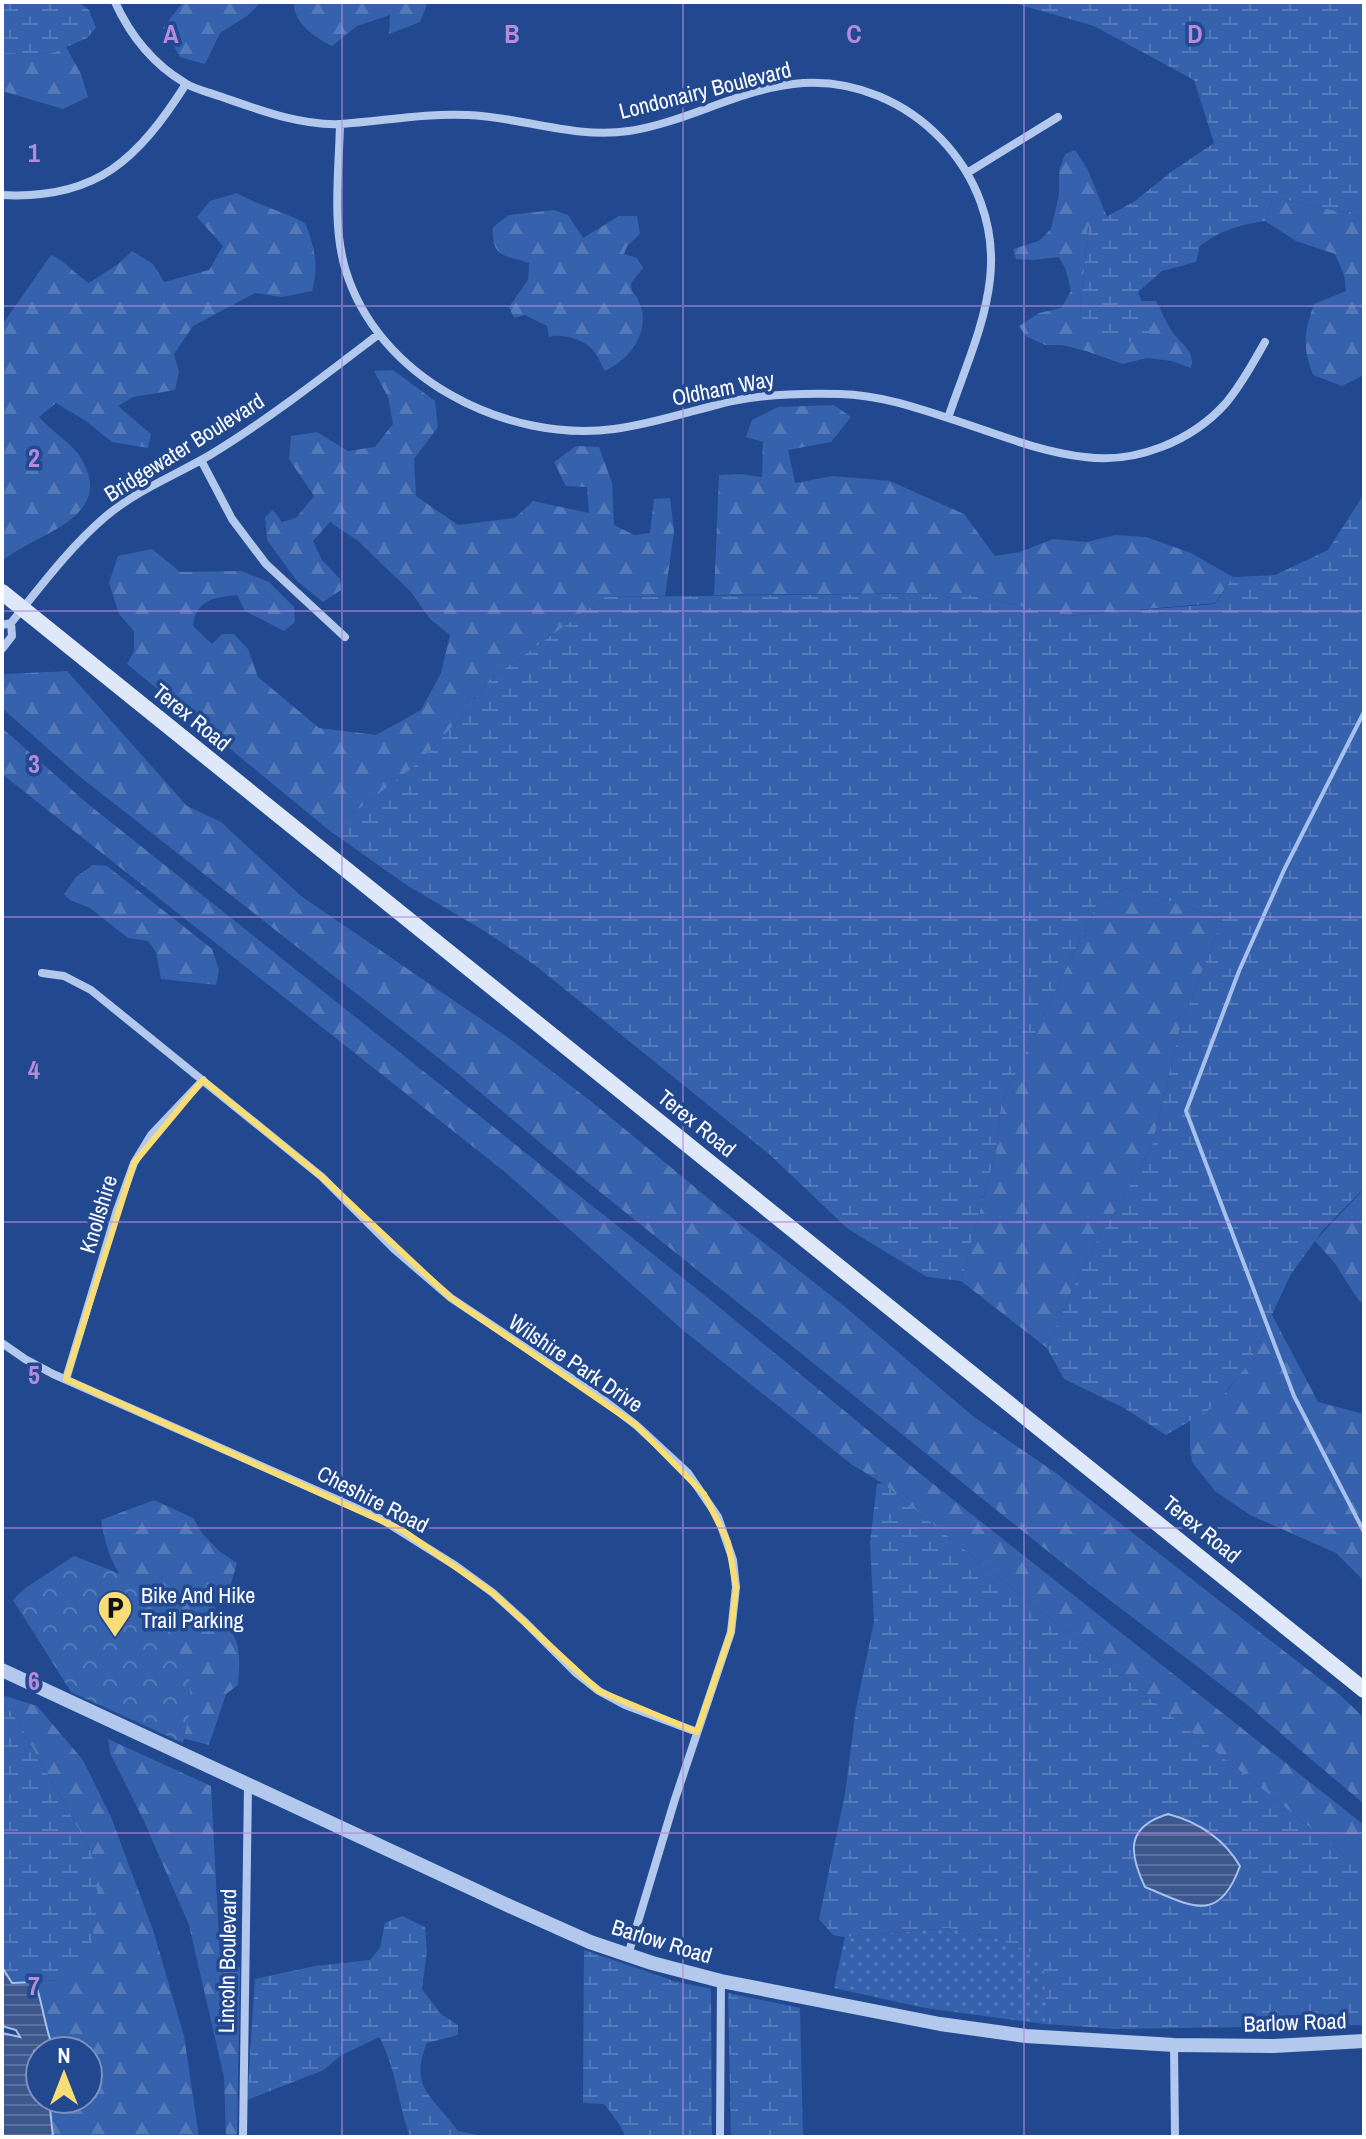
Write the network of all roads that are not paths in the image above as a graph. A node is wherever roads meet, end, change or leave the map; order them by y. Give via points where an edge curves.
1 (115, 2) edge
2 (186, 84) junction
3 (1058, 117) dead end
4 (340, 124) junction
5 (967, 173) junction
6 (2, 195) edge
7 (379, 334) junction
8 (1265, 342) dead end
9 (948, 418) junction
10 (201, 460) junction
11 (2, 592) edge
12 (23, 609) junction
13 (7, 624) edge
14 (345, 637) dead end
15 (2, 649) edge
16 (42, 973) dead end
17 (203, 1080) junction
18 (2, 1343) edge
19 (66, 1379) junction
20 (2, 1670) edge
21 (1364, 1690) edge
22 (697, 1732) junction
23 (248, 1786) junction
24 (628, 1956) junction
25 (721, 1981) junction
26 (1364, 2041) edge
27 (1174, 2045) junction
28 (243, 2137) edge
29 (720, 2137) edge
30 (1175, 2137) edge

1 - 2 street, Londonairy Boulevard via 143,48
2 - 4 street, Londonairy Boulevard via 275,114
2 - 6 street via 160,125 108,173 46,195
3 - 5 street
4 - 5 street, Londonairy Boulevard via 433,114 570,132 629,131 766,90 837,84 883,97 917,116 940,136
4 - 7 street, Oldham Way via 344,266
5 - 9 street, Londonairy Boulevard via 988,225 990,279
7 - 9 street, Oldham Way via 417,371 456,398 504,418 559,429 613,429 784,394 867,396
7 - 10 street, Bridgewater Boulevard
8 - 9 street, Oldham Way via 1237,389 1204,423 1171,443 1137,454 1087,458
10 - 12 street, Bridgewater Boulevard via 137,493 104,518
10 - 14 street via 232,519 266,564
11 - 12 main road, Terex Road
12 - 13 street, Bridgewater Boulevard
12 - 21 main road, Terex Road
13 - 15 street via 12,636
16 - 17 street, Wilshire Park Drive via 64,976 91,990
17 - 19 street, Knollshire via 151,1135 134,1163
17 - 22 street, Wilshire Park Drive via 322,1177 451,1298 636,1425 704,1494 728,1542 736,1587 731,1632
18 - 19 street, Cheshire Road
19 - 22 street, Cheshire Road via 402,1530 493,1593 599,1691
20 - 23 street, Barlow Road
22 - 24 street, Wilshire Park Drive
23 - 24 street, Barlow Road
23 - 28 street, Lincoln Boulevard
24 - 25 street, Barlow Road
25 - 27 street, Barlow Road via 990,2032
25 - 29 street
26 - 27 street, Barlow Road
27 - 30 street

